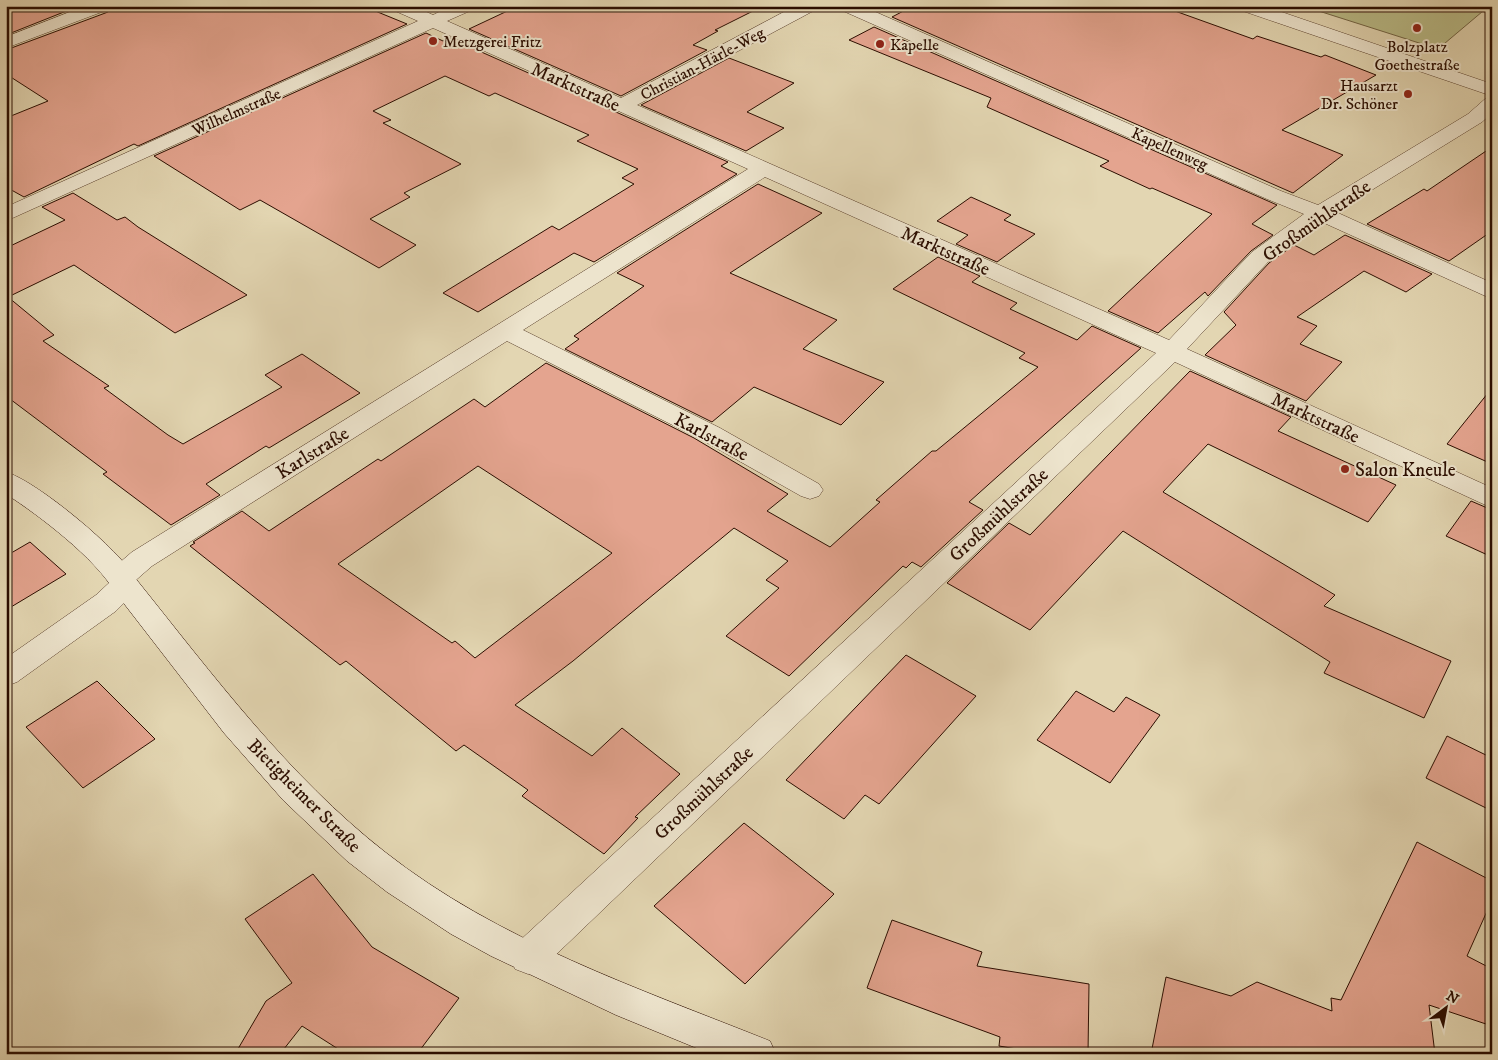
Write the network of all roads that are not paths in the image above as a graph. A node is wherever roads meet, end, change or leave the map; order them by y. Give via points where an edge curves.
1 (102, 6) edge
2 (399, 6) edge
3 (466, 6) edge
4 (809, 6) edge
5 (847, 6) edge
6 (1246, 6) edge
7 (433, 21) junction
8 (6, 43) edge
9 (1492, 77) edge
10 (1492, 84) edge
11 (1492, 90) edge
12 (1492, 103) edge
13 (621, 106) junction
14 (763, 169) junction
15 (1320, 213) junction
16 (6, 215) edge
17 (1492, 292) edge
18 (506, 332) junction
19 (1172, 351) junction
20 (6, 482) edge
21 (810, 490) dead end
22 (1492, 498) edge
23 (123, 581) junction
24 (6, 674) edge
25 (528, 957) junction
26 (757, 1054) edge

1 - 8 street
2 - 7 street, Marktstraße
3 - 7 street, Wilhelmstraße
4 - 13 street, Christian-Härle-Weg
5 - 15 street, Kapellenweg
6 - 11 street
7 - 13 street, Marktstraße
7 - 16 street, Wilhelmstraße
9 - 10 street
12 - 15 street, Großmühlstraße via 1475,118
13 - 14 street, Marktstraße
14 - 18 street, Karlstraße
14 - 19 street, Marktstraße
15 - 17 street, Kapellenweg
15 - 19 street, Großmühlstraße via 1260,257
18 - 21 street, Karlstraße via 711,434
18 - 23 street, Karlstraße via 142,559
19 - 22 street, Marktstraße
19 - 25 street, Großmühlstraße
20 - 23 street, Bietigheimer Straße via 80,535
23 - 24 street, Karlstraße via 106,603
23 - 25 street, Bietigheimer Straße via 266,761 328,824 395,879 455,918
25 - 26 street, Bietigheimer Straße via 619,1000

